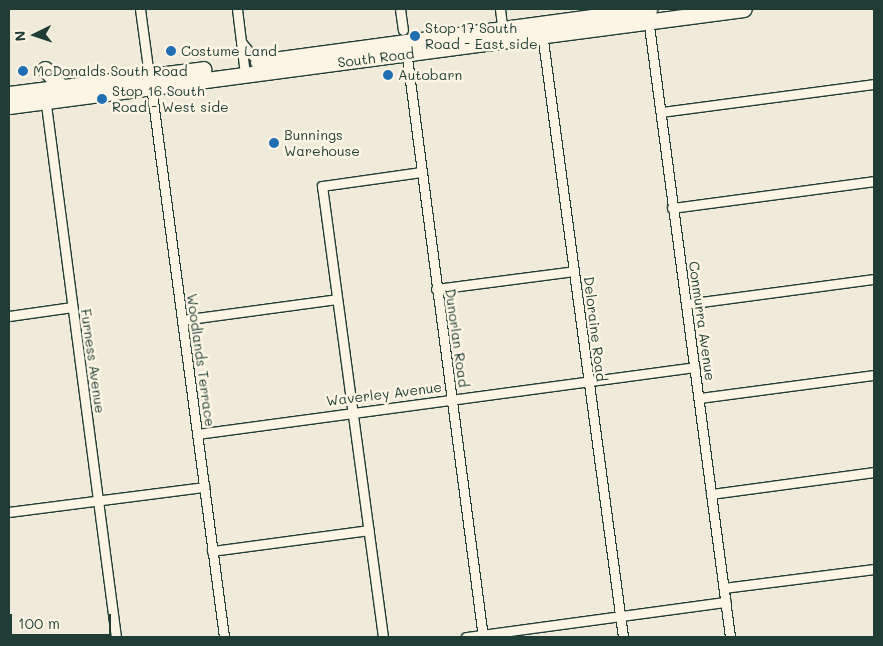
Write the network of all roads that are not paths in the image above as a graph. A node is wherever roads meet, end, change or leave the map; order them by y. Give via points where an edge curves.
1 (140, 9) edge
2 (237, 9) edge
3 (400, 9) edge
4 (500, 9) edge
5 (744, 9) edge
6 (648, 13) edge
7 (542, 30) junction
8 (504, 35) junction
9 (241, 42) junction
10 (405, 42) junction
11 (264, 61) junction
12 (45, 69) dead end
13 (245, 69) junction
14 (150, 81) junction
15 (874, 84) edge
16 (61, 87) junction
17 (9, 94) edge
18 (44, 95) junction
19 (9, 106) edge
20 (661, 112) junction
21 (422, 172) junction
22 (874, 181) edge
23 (672, 208) junction
24 (574, 271) junction
25 (874, 279) edge
26 (436, 289) junction
27 (337, 299) junction
28 (686, 304) junction
29 (72, 307) junction
30 (9, 316) edge
31 (182, 320) junction
32 (694, 367) junction
33 (874, 375) edge
34 (588, 382) junction
35 (699, 398) junction
36 (451, 399) junction
37 (352, 412) junction
38 (197, 434) junction
39 (874, 472) edge
40 (204, 487) junction
41 (711, 494) junction
42 (98, 500) junction
43 (9, 512) edge
44 (368, 530) junction
45 (212, 551) junction
46 (874, 569) edge
47 (724, 588) junction
48 (726, 602) junction
49 (620, 617) junction
50 (483, 636) edge
51 (116, 637) edge
52 (224, 637) edge
53 (383, 637) edge
54 (466, 637) edge
55 (623, 637) edge
56 (730, 637) edge

1 - 14 street, Woodlands Terrace
2 - 9 street
3 - 10 street, Dunorlan Road
4 - 8 street
5 - 6 highway, South Road
6 - 7 highway, South Road
6 - 20 street, Conmurra Avenue
7 - 8 highway, South Road
7 - 24 street, Deloraine Road
8 - 10 highway, South Road
9 - 11 street via 252,55
9 - 13 street
10 - 11 highway, South Road
10 - 13 highway, South Road
10 - 21 street, Dunorlan Road
11 - 13 highway, South Road
12 - 16 highway
13 - 14 highway, South Road
14 - 16 highway, South Road
14 - 18 highway, South Road
14 - 31 street, Woodlands Terrace
15 - 20 street
16 - 18 highway, South Road
17 - 18 highway, South Road
18 - 19 highway, South Road
18 - 29 street, Furness Avenue
20 - 23 street, Conmurra Avenue
21 - 26 street, Dunorlan Road
21 - 27 street via 322,186
22 - 23 street
23 - 28 street, Conmurra Avenue
24 - 26 street
24 - 34 street, Deloraine Road
25 - 28 street
26 - 36 street, Dunorlan Road
27 - 31 street
27 - 37 street
28 - 32 street, Conmurra Avenue
29 - 30 street
29 - 42 street, Furness Avenue
31 - 38 street, Woodlands Terrace
32 - 34 street, Waverley Avenue
32 - 35 street, Conmurra Avenue
33 - 35 street
34 - 36 street, Waverley Avenue
34 - 49 street, Deloraine Road
35 - 41 street, Conmurra Avenue
36 - 37 street, Waverley Avenue
36 - 50 street, Dunorlan Road
37 - 38 street, Waverley Avenue
37 - 44 street
38 - 40 street, Woodlands Terrace
39 - 41 street
40 - 42 street
40 - 45 street, Woodlands Terrace
41 - 47 street, Conmurra Avenue
42 - 43 street
42 - 51 street, Furness Avenue
44 - 45 street
44 - 53 street
45 - 52 street, Woodlands Terrace
46 - 47 street
47 - 48 street, Conmurra Avenue
48 - 49 street
48 - 56 street, Conmurra Avenue
49 - 50 street
49 - 55 street, Deloraine Road
50 - 54 street

